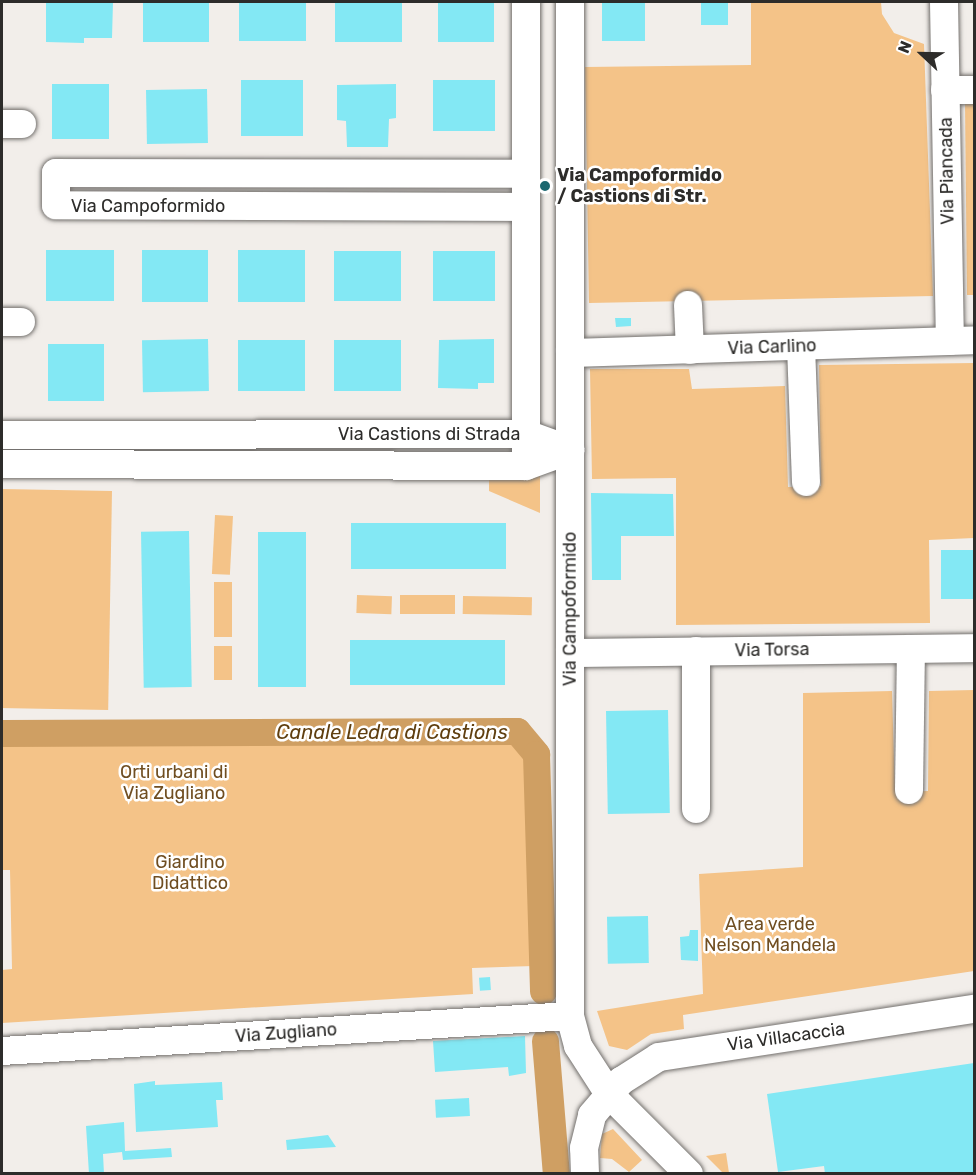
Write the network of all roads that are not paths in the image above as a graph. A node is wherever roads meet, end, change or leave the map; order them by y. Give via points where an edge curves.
1 (526, 2) edge
2 (570, 2) edge
3 (944, 2) edge
4 (945, 90) junction
5 (975, 90) edge
6 (526, 174) junction
7 (526, 207) junction
8 (688, 304) dead end
9 (962, 341) edge
10 (801, 346) junction
11 (690, 350) junction
12 (570, 353) junction
13 (526, 434) junction
14 (2, 435) edge
15 (570, 450) junction
16 (2, 464) edge
17 (526, 466) junction
18 (806, 482) dead end
19 (975, 648) edge
20 (911, 649) junction
21 (696, 651) junction
22 (570, 653) junction
23 (909, 789) dead end
24 (696, 809) dead end
25 (975, 1009) edge
26 (570, 1016) junction
27 (2, 1051) edge
28 (609, 1094) junction
29 (585, 1173) edge
30 (689, 1173) edge

1 - 6 street
2 - 12 street, Via Campoformido
3 - 4 street, Via Piancada
4 - 5 street
4 - 9 street, Via Piancada
6 - 7 street
6 - 7 street, Via Campoformido via 56,173 56,205
7 - 13 street
8 - 11 street
9 - 10 street, Via Carlino
10 - 11 street, Via Carlino
10 - 18 street
11 - 12 street, Via Carlino
12 - 15 street, Via Campoformido
13 - 14 street, Via Castions di Strada
13 - 15 street, Via Castions di Strada
13 - 17 street
15 - 17 street, Via Castions di Strada
15 - 22 street, Via Campoformido
16 - 17 street, Via Castions di Strada
19 - 20 street, Via Torsa
20 - 21 street, Via Torsa
20 - 23 street
21 - 22 street, Via Torsa
21 - 24 street
22 - 26 street, Via Campoformido
25 - 28 street, Via Villacaccia via 672,1054 645,1064
26 - 27 street, Via Zugliano
26 - 28 street, Via Campoformido via 579,1046
28 - 29 street, Via Villacaccia via 592,1115 584,1148
28 - 30 street, Via Campoformido

